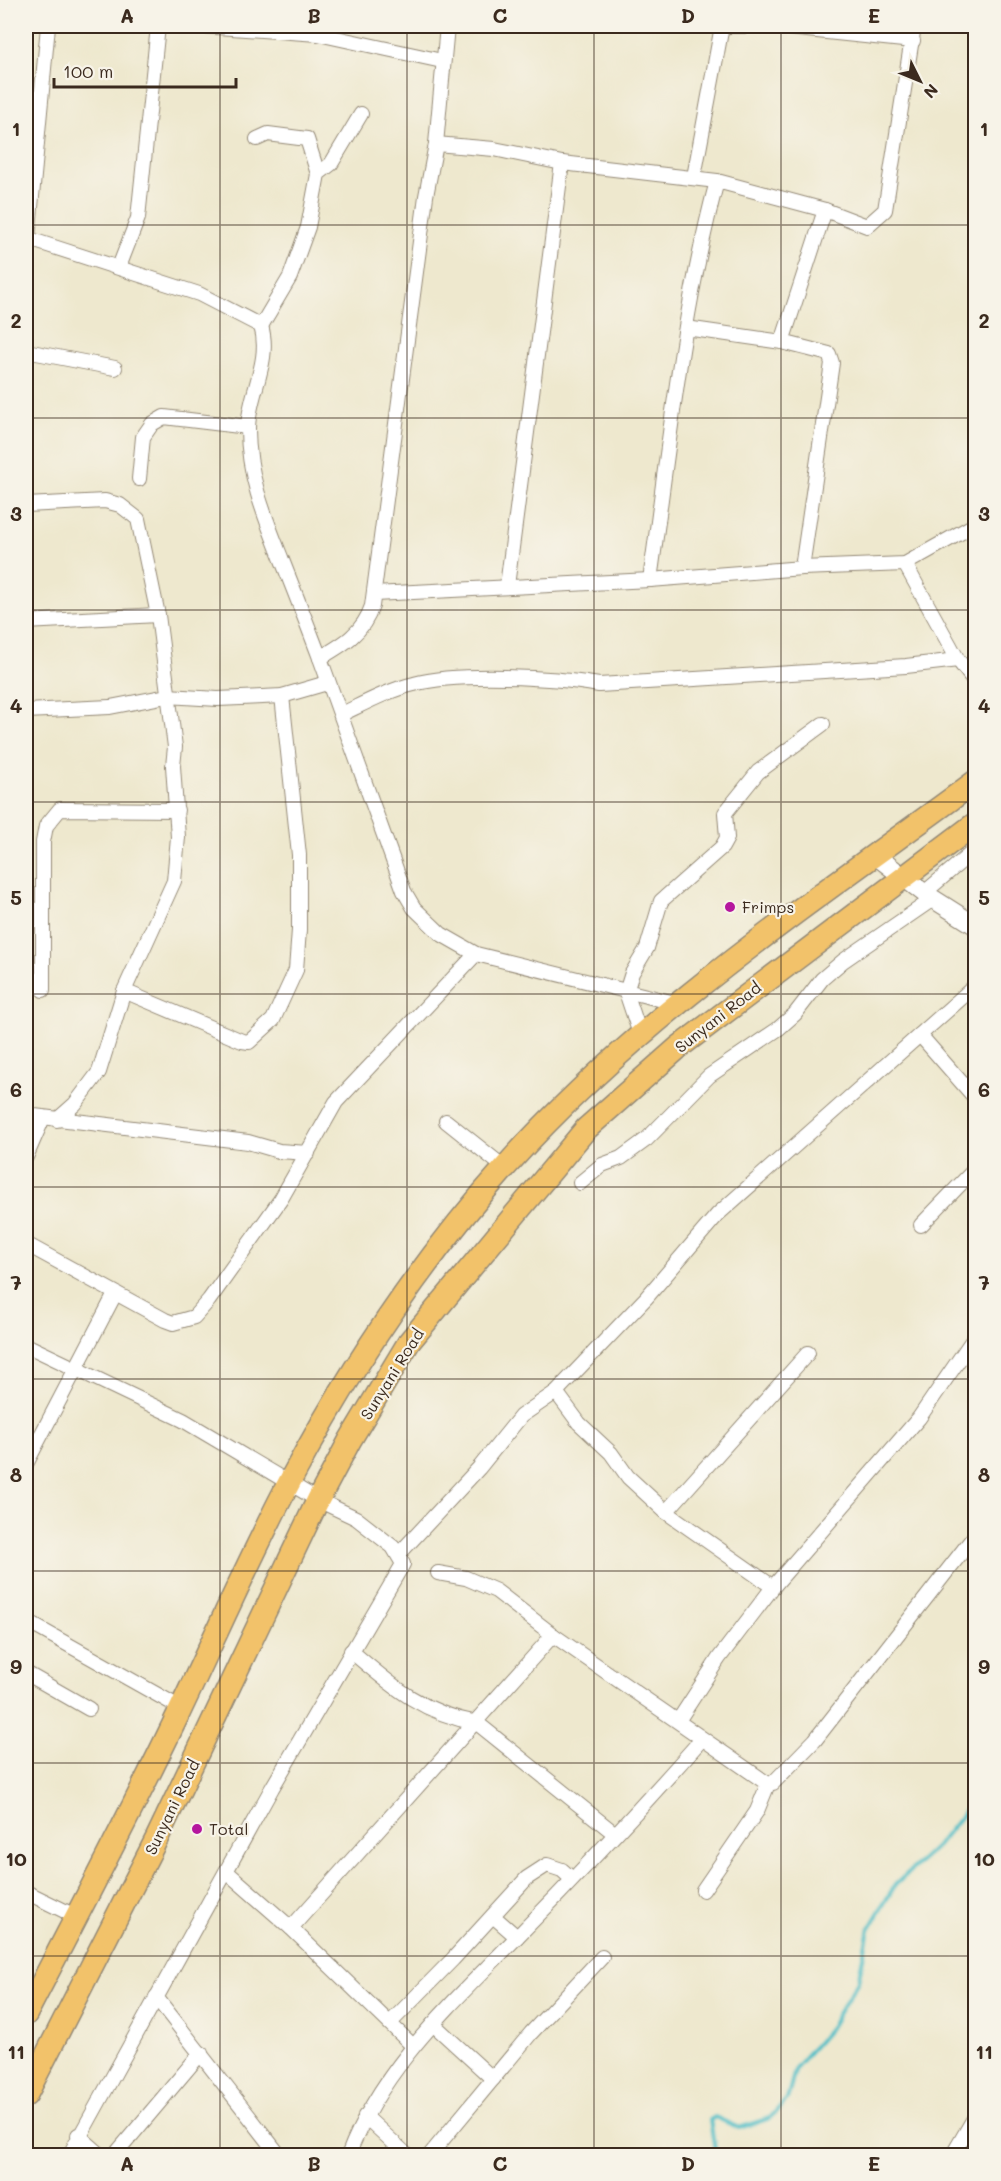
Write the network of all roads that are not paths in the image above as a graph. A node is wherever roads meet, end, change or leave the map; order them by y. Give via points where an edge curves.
1 (48, 26) edge
2 (158, 26) edge
3 (203, 26) edge
4 (447, 26) edge
5 (721, 26) edge
6 (769, 26) edge
7 (914, 26) edge
8 (913, 41) junction
9 (442, 61) junction
10 (361, 114) dead end
11 (257, 139) dead end
12 (436, 144) junction
13 (562, 163) junction
14 (318, 174) junction
15 (694, 177) junction
16 (717, 181) junction
17 (825, 210) junction
18 (27, 238) edge
19 (119, 267) junction
20 (261, 326) junction
21 (686, 328) junction
22 (782, 342) junction
23 (26, 351) edge
24 (115, 368) dead end
25 (248, 427) junction
26 (139, 479) dead end
27 (26, 505) edge
28 (975, 524) edge
29 (905, 564) junction
30 (802, 568) junction
31 (650, 580) junction
32 (507, 586) junction
33 (374, 594) junction
34 (158, 615) junction
35 (26, 622) edge
36 (320, 658) junction
37 (958, 660) junction
38 (327, 683) junction
39 (975, 683) edge
40 (167, 696) junction
41 (282, 696) junction
42 (26, 711) edge
43 (342, 714) junction
44 (823, 724) dead end
45 (975, 782) edge
46 (177, 810) junction
47 (975, 823) edge
48 (975, 849) edge
49 (875, 855) junction
50 (903, 877) junction
51 (929, 896) junction
52 (975, 926) edge
53 (476, 954) junction
54 (975, 985) edge
55 (43, 990) dead end
56 (124, 991) junction
57 (626, 992) junction
58 (679, 1004) junction
59 (640, 1034) junction
60 (920, 1035) junction
61 (975, 1099) edge
62 (26, 1115) edge
63 (50, 1119) junction
64 (446, 1120) dead end
65 (308, 1153) junction
66 (26, 1157) edge
67 (505, 1167) junction
68 (975, 1168) edge
69 (580, 1183) dead end
70 (921, 1225) dead end
71 (26, 1244) edge
72 (115, 1294) junction
73 (975, 1335) edge
74 (26, 1345) edge
75 (808, 1353) dead end
76 (76, 1367) junction
77 (556, 1392) junction
78 (26, 1464) edge
79 (290, 1482) junction
80 (318, 1500) junction
81 (666, 1512) junction
82 (975, 1534) edge
83 (399, 1554) junction
84 (438, 1574) dead end
85 (773, 1587) junction
86 (26, 1621) edge
87 (553, 1635) junction
88 (351, 1651) junction
89 (26, 1673) edge
90 (181, 1708) junction
91 (89, 1709) dead end
92 (678, 1721) junction
93 (477, 1723) junction
94 (701, 1740) junction
95 (768, 1784) junction
96 (614, 1833) junction
97 (227, 1872) junction
98 (572, 1879) junction
99 (703, 1890) dead end
100 (26, 1892) edge
101 (75, 1916) junction
102 (493, 1916) junction
103 (291, 1928) junction
104 (517, 1937) junction
105 (602, 1957) dead end
106 (156, 1997) junction
107 (26, 2014) edge
108 (390, 2023) junction
109 (433, 2024) junction
110 (412, 2045) junction
111 (201, 2053) junction
112 (493, 2079) junction
113 (26, 2095) edge
114 (975, 2115) edge
115 (365, 2116) junction
116 (78, 2135) junction
117 (69, 2156) edge
118 (102, 2156) edge
119 (114, 2156) edge
120 (280, 2156) edge
121 (348, 2156) edge
122 (408, 2156) edge
123 (429, 2156) edge
124 (952, 2156) edge

1 - 18 street
2 - 19 street via 138,218
3 - 9 street via 318,34
4 - 9 street
5 - 6 street
5 - 15 street
6 - 8 street
7 - 8 street
8 - 17 street via 885,210 867,226
9 - 12 street
10 - 14 street via 331,164
11 - 14 street via 268,134 307,139
12 - 13 street via 494,149
12 - 33 street
13 - 15 street
13 - 32 street
14 - 20 street via 308,226 290,276
15 - 16 street
16 - 17 street
16 - 21 street via 699,249
17 - 22 street
18 - 19 street
19 - 20 street via 199,294
20 - 25 street via 263,355
21 - 22 street
21 - 31 street
22 - 30 street via 822,350 829,354 832,363
23 - 24 street
25 - 26 street via 165,417 152,424 143,437
25 - 36 street via 252,475 261,510
27 - 34 street via 105,501 131,511 138,519
28 - 29 street
29 - 30 street
29 - 37 street
30 - 31 street
31 - 32 street
32 - 33 street
33 - 36 street via 367,621 350,641
34 - 35 street
34 - 40 street
36 - 38 street
37 - 39 street
37 - 43 street via 599,685 572,680 454,679 415,683
38 - 41 street
38 - 43 street
40 - 41 street
40 - 42 street via 110,707
40 - 46 street
41 - 56 street via 299,855 299,930 296,969 273,1020 249,1042 242,1041
43 - 53 street via 404,891 414,908 441,934
44 - 57 street via 758,772 731,803 725,813 727,838 722,847 661,901 650,940
45 - 49 main road
46 - 55 street via 60,809 46,826
46 - 56 street via 174,881
47 - 50 main road, Sunyani Road
48 - 51 street
49 - 50 street
49 - 58 main road
50 - 51 street
50 - 80 main road, Sunyani Road via 679,1047 586,1129 409,1342
51 - 52 street
51 - 69 street via 822,979 778,1029 709,1076 647,1139
53 - 57 street
53 - 65 street via 336,1102
54 - 60 street
56 - 63 street via 99,1072 75,1104
57 - 58 street
57 - 59 street
58 - 59 main road
59 - 67 main road
60 - 61 street
60 - 77 street via 718,1214 646,1298
62 - 63 street
63 - 65 street via 248,1142 279,1151
63 - 66 street
64 - 67 street
65 - 72 street via 256,1236 194,1317 173,1323
67 - 79 main road via 417,1277 364,1354
68 - 70 street
71 - 72 street
72 - 76 street
73 - 85 street via 919,1418
74 - 76 street
75 - 81 street
76 - 78 street
76 - 79 street via 183,1420
77 - 81 street via 628,1477
77 - 83 street via 521,1416
79 - 80 street
79 - 90 main road
80 - 83 street via 356,1518
80 - 113 main road, Sunyani Road via 157,1838
81 - 85 street
82 - 95 street via 815,1740
83 - 88 street via 403,1564
84 - 87 street via 466,1578 496,1591
85 - 92 street
86 - 90 street
87 - 92 street
87 - 93 street
88 - 93 street via 392,1687 427,1709
88 - 97 street
89 - 91 street
90 - 101 main road
92 - 94 street
93 - 96 street
93 - 103 street
94 - 95 street
94 - 96 street
95 - 99 street via 757,1811
96 - 98 street
97 - 103 street
97 - 106 street
98 - 102 street via 547,1865 527,1878
98 - 104 street
100 - 101 street
101 - 107 main road
102 - 104 street
102 - 108 street
103 - 108 street
104 - 109 street
105 - 112 street
106 - 111 street
106 - 116 street
108 - 110 street
109 - 110 street
109 - 112 street
110 - 115 street
111 - 119 street
111 - 120 street
112 - 123 street
114 - 124 street
115 - 121 street
115 - 122 street
116 - 117 street
116 - 118 street

